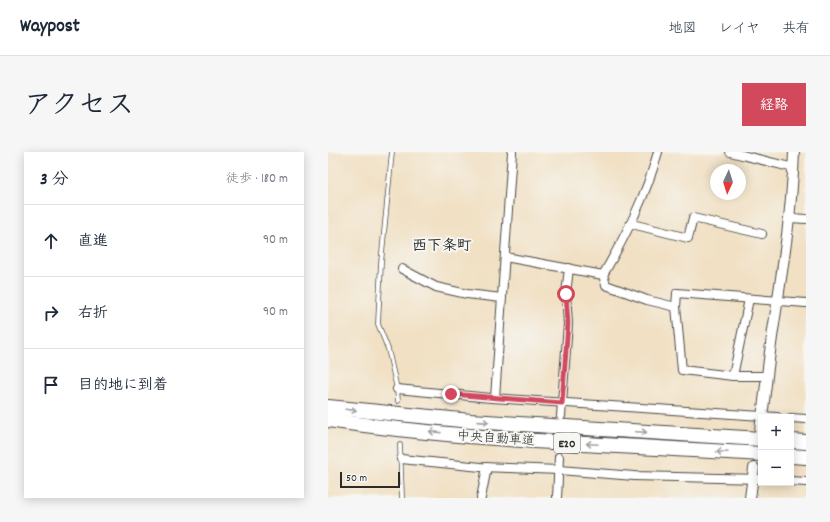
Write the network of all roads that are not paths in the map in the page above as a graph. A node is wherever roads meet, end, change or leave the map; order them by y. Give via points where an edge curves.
1 (392, 152) edge
2 (512, 152) edge
3 (658, 152) edge
4 (730, 152) edge
5 (794, 152) edge
6 (794, 168) junction
7 (790, 218) junction
8 (806, 219) edge
9 (632, 224) junction
10 (762, 234) dead end
11 (505, 257) junction
12 (569, 268) junction
13 (402, 269) dead end
14 (603, 275) junction
15 (502, 298) junction
16 (749, 299) junction
17 (778, 301) junction
18 (806, 303) edge
19 (676, 307) junction
20 (733, 376) junction
21 (767, 376) junction
22 (397, 389) junction
23 (495, 398) junction
24 (398, 401) dead end
25 (562, 403) junction
26 (328, 407) edge
27 (762, 414) edge
28 (561, 416) dead end
29 (794, 418) edge
30 (374, 419) junction
31 (806, 419) edge
32 (328, 420) edge
33 (758, 425) edge
34 (758, 425) edge
35 (794, 441) edge
36 (806, 442) edge
37 (400, 445) dead end
38 (758, 454) edge
39 (794, 456) edge
40 (559, 457) dead end
41 (806, 457) edge
42 (401, 459) junction
43 (487, 467) junction
44 (754, 468) dead end
45 (559, 470) junction
46 (757, 479) edge
47 (794, 481) edge
48 (806, 482) edge
49 (402, 498) edge
50 (481, 498) edge
51 (557, 498) edge
52 (750, 498) edge

1 - 22 lane via 378,324 388,349
2 - 11 street
3 - 9 street via 651,178
4 - 6 street
5 - 6 street
6 - 7 street
7 - 8 street
7 - 17 street
9 - 10 street via 688,238 692,218
9 - 14 street
11 - 12 street
11 - 15 street
12 - 14 street
12 - 25 street
13 - 15 street via 436,287
14 - 19 street via 606,285 647,300
15 - 23 street
16 - 17 street
16 - 19 street via 677,293
16 - 20 street
17 - 18 street
17 - 21 street
19 - 20 street via 682,370
20 - 21 street
21 - 27 street
22 - 23 street
22 - 24 lane
23 - 25 street
25 - 28 street
25 - 33 street
26 -> 30 highway, 中央自動車道 / E20
29 - 31 street
30 - 32 highway, 中央自動車道 / E20
30 -> 34 highway, 中央自動車道 / E20 via 561,428
38 -> 30 highway, 中央自動車道 / E20 via 485,437
35 - 36 highway
37 - 42 lane
39 - 41 highway
40 - 45 street
42 - 43 street
42 - 49 lane
43 - 45 street
43 - 50 street
44 - 46 street
45 - 46 street via 634,476
45 - 51 street
46 - 52 street
47 - 48 street

